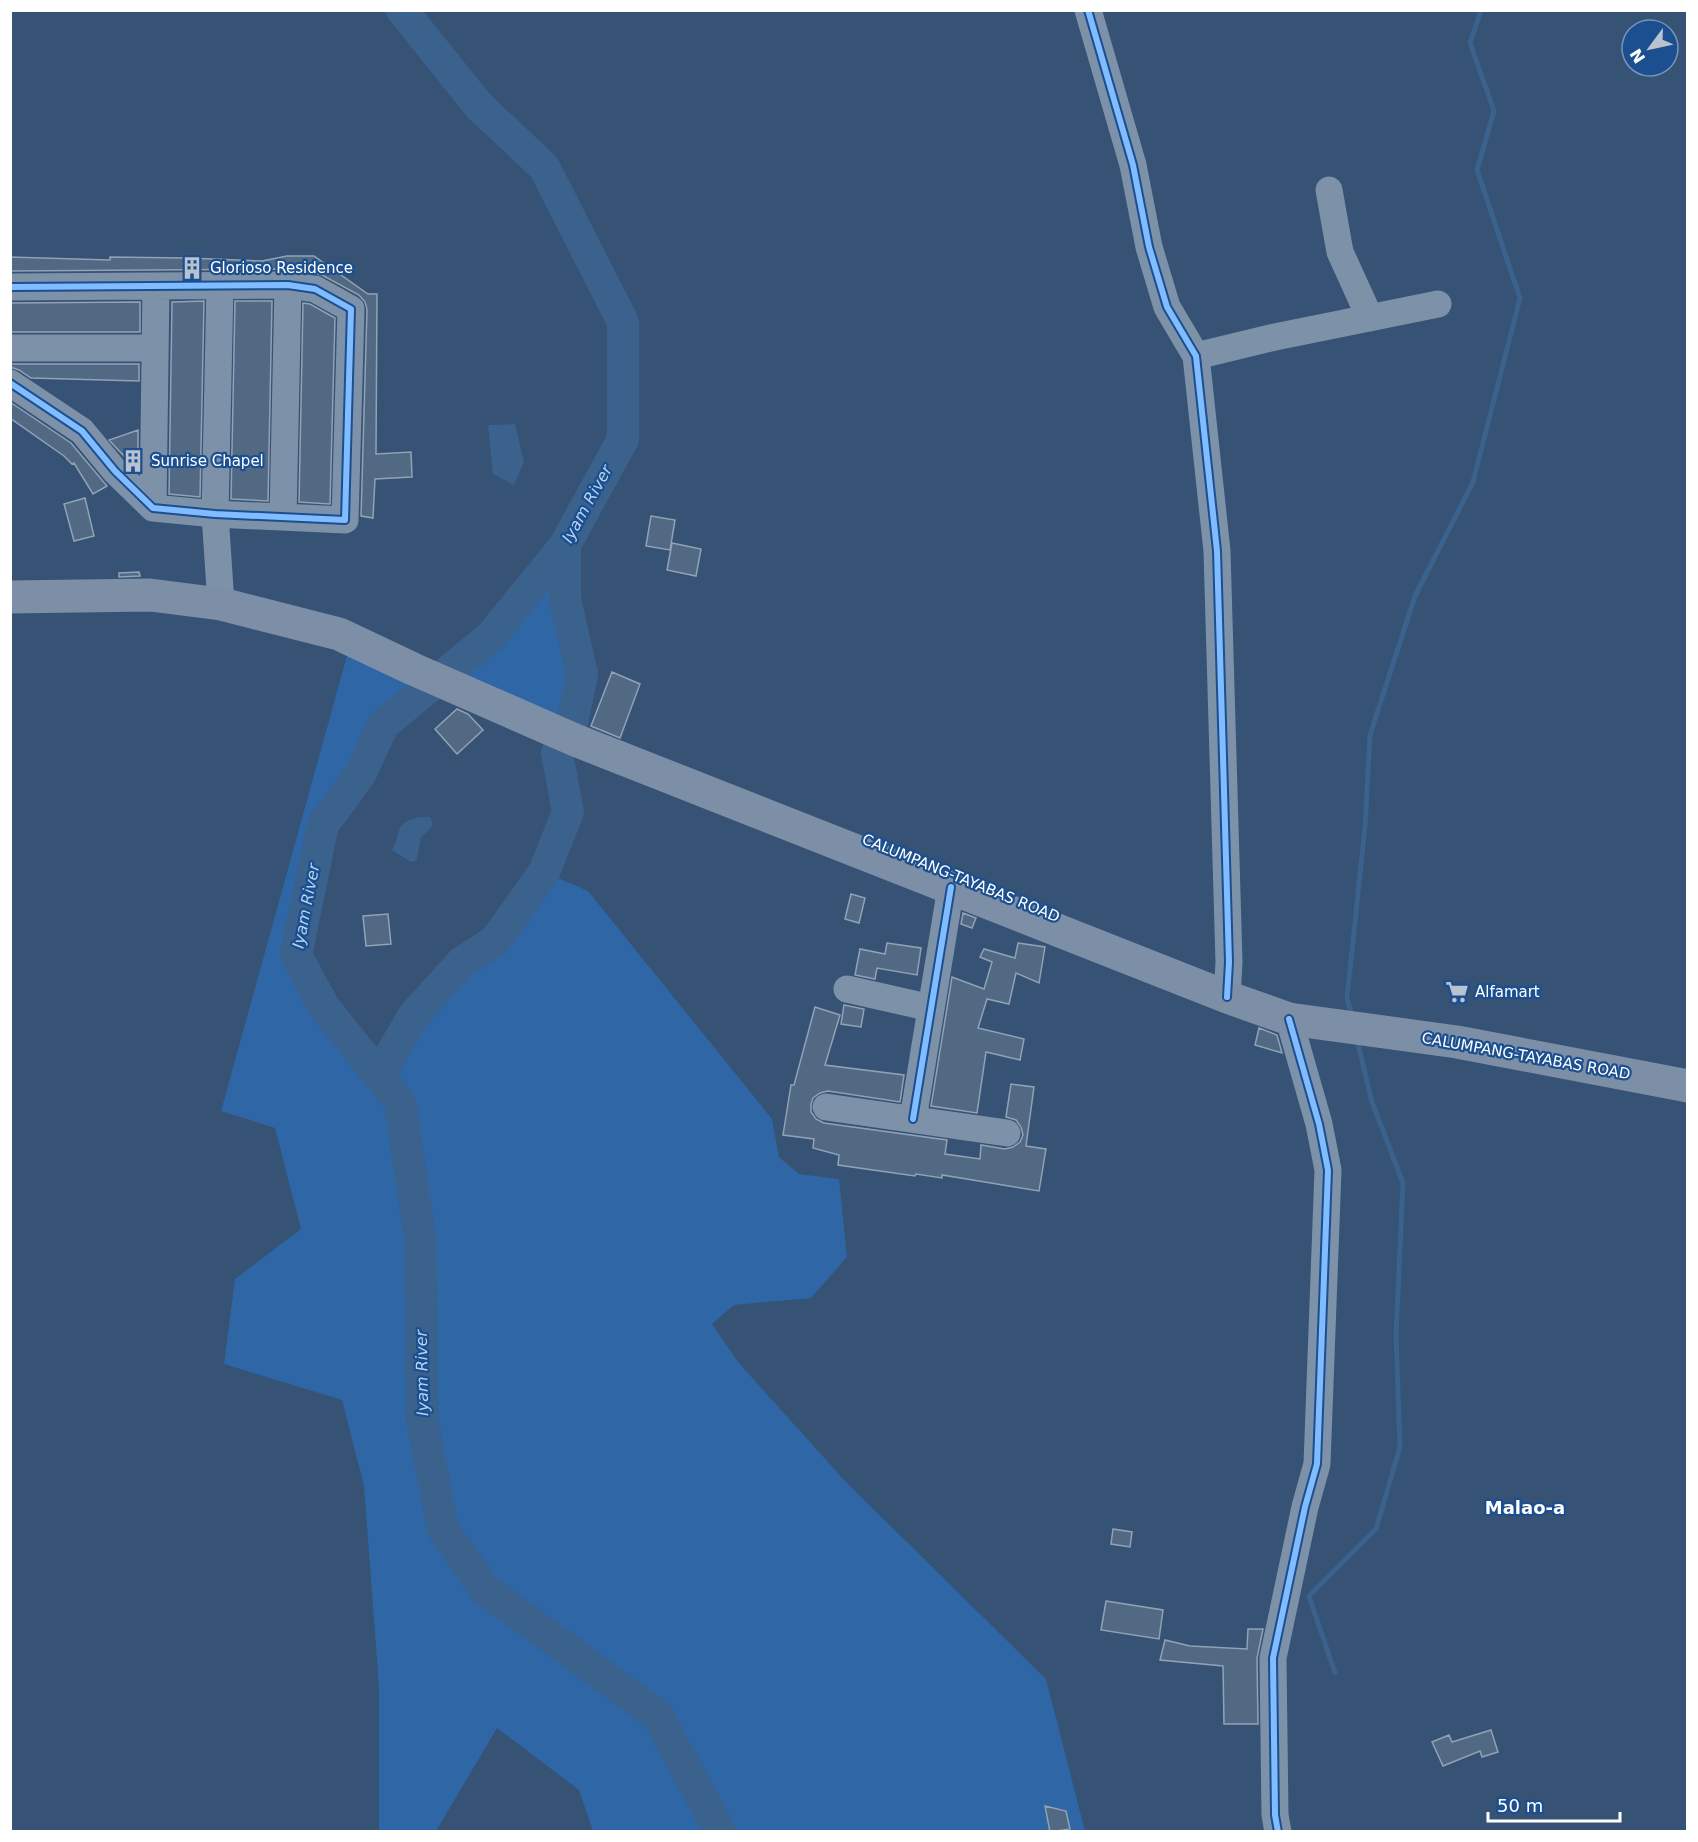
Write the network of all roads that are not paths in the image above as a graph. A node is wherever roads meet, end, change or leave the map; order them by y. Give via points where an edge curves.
1 (1088, 10) edge
2 (1329, 190) dead end
3 (288, 285) junction
4 (156, 286) junction
5 (220, 286) junction
6 (10, 287) edge
7 (1438, 304) dead end
8 (1370, 318) junction
9 (10, 348) edge
10 (155, 348) junction
11 (1197, 356) junction
12 (10, 383) edge
13 (153, 508) junction
14 (215, 514) junction
15 (283, 517) junction
16 (10, 597) edge
17 (221, 604) junction
18 (951, 887) junction
19 (847, 989) dead end
20 (1227, 997) junction
21 (931, 1008) junction
22 (1289, 1019) junction
23 (1688, 1086) edge
24 (826, 1107) dead end
25 (913, 1119) junction
26 (1007, 1133) dead end
27 (1278, 1832) edge

1 - 11 street via 1133,165 1149,247 1167,307
2 - 8 street via 1340,252
3 - 5 street
3 - 15 street
3 - 15 street via 315,289 351,309 345,520
4 - 5 street
4 - 6 street
4 - 10 street
5 - 14 street
7 - 8 street
8 - 11 street
9 - 10 street
10 - 13 street
11 - 20 street via 1216,551 1230,962
12 - 13 street via 82,431
13 - 14 street
14 - 15 street
14 - 17 street
16 - 17 main road via 150,595
17 - 18 main road, CALUMPANG-TAYABAS ROAD via 339,634 575,740
18 - 20 main road, CALUMPANG-TAYABAS ROAD
18 - 21 street
19 - 21 street
20 - 22 main road, CALUMPANG-TAYABAS ROAD
21 - 25 street
22 - 23 main road, CALUMPANG-TAYABAS ROAD via 1457,1042
22 - 27 street via 1328,1170 1317,1464 1272,1658
24 - 25 street
25 - 26 street

